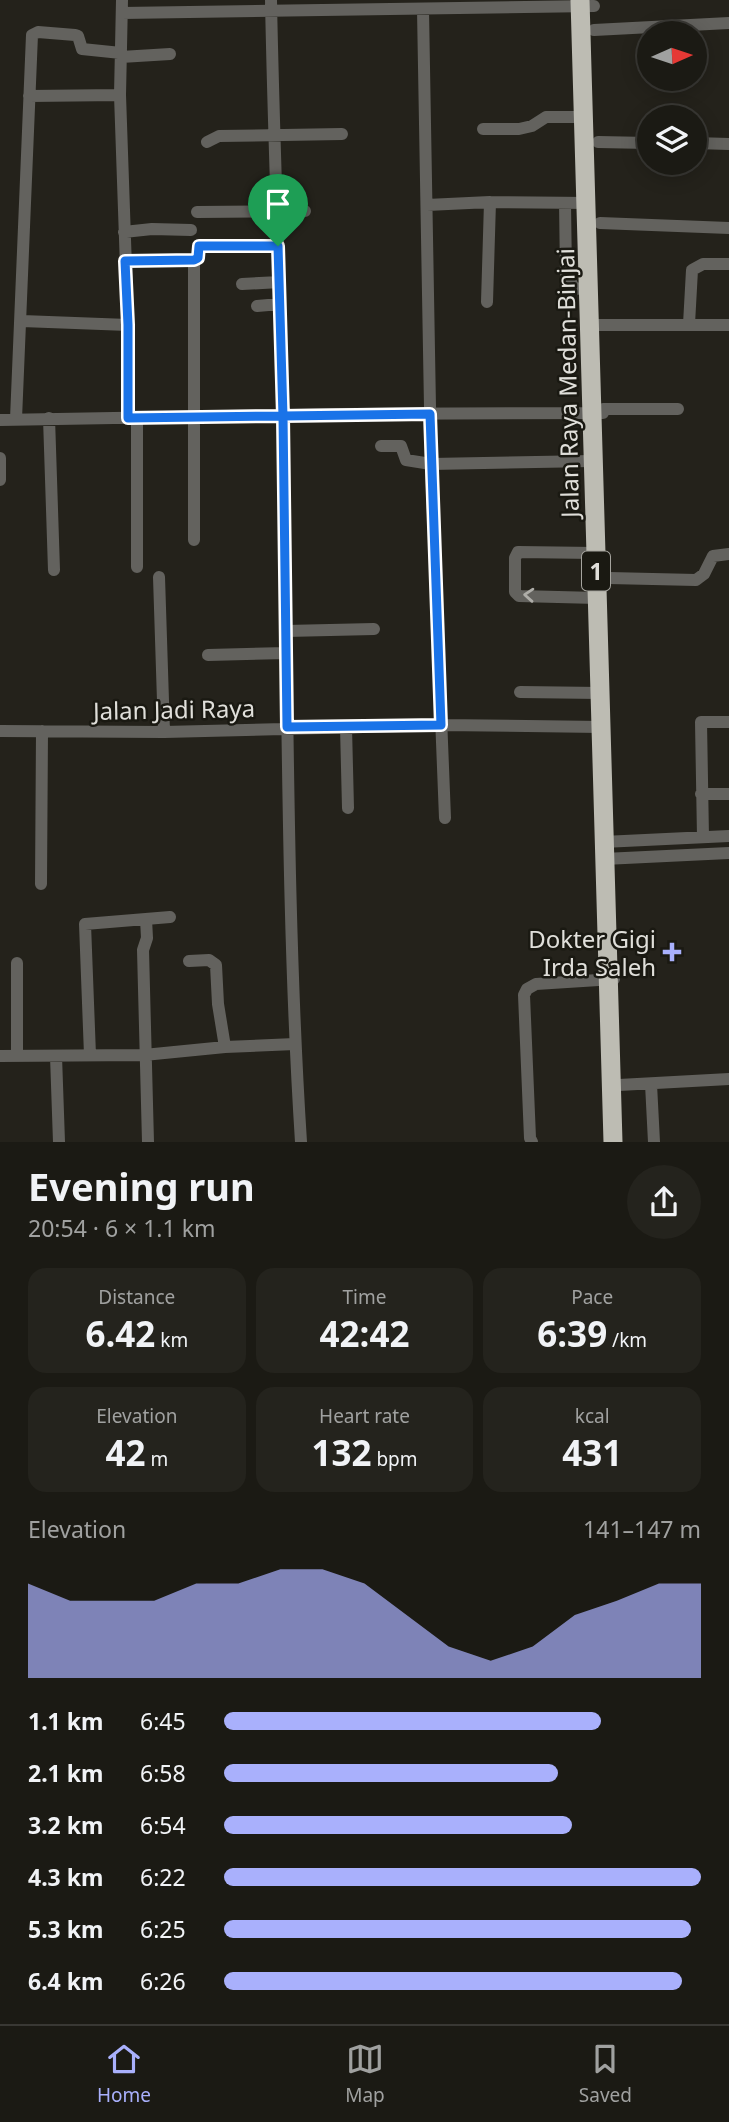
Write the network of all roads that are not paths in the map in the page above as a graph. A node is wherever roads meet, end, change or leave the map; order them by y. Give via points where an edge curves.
1 (587, 3) edge
2 (271, 5) edge
3 (122, 6) edge
4 (423, 10) junction
5 (729, 23) edge
6 (594, 30) junction
7 (170, 54) dead end
8 (121, 55) junction
9 (120, 94) junction
10 (29, 96) junction
11 (585, 117) junction
12 (483, 129) dead end
13 (273, 134) junction
14 (342, 134) dead end
15 (207, 142) dead end
16 (598, 142) junction
17 (637, 143) edge
18 (707, 143) edge
19 (729, 144) edge
20 (491, 202) junction
21 (565, 203) junction
22 (588, 203) junction
23 (426, 205) junction
24 (276, 211) junction
25 (306, 211) dead end
26 (197, 212) dead end
27 (600, 223) junction
28 (729, 228) edge
29 (191, 230) dead end
30 (124, 232) junction
31 (278, 246) junction
32 (194, 260) junction
33 (125, 261) junction
34 (729, 264) edge
35 (280, 282) junction
36 (242, 285) dead end
37 (589, 290) junction
38 (487, 303) dead end
39 (280, 304) junction
40 (257, 306) dead end
41 (22, 321) junction
42 (689, 324) junction
43 (128, 325) junction
44 (595, 325) junction
45 (729, 325) edge
46 (678, 409) dead end
47 (599, 412) junction
48 (430, 414) junction
49 (283, 416) junction
50 (49, 418) junction
51 (133, 418) junction
52 (195, 418) junction
53 (16, 419) junction
54 (0, 420) edge
55 (381, 446) dead end
56 (0, 458) edge
57 (592, 461) junction
58 (430, 464) junction
59 (0, 480) edge
60 (194, 540) dead end
61 (596, 553) junction
62 (729, 554) edge
63 (136, 567) dead end
64 (54, 569) dead end
65 (159, 577) dead end
66 (609, 578) junction
67 (597, 598) junction
68 (374, 629) dead end
69 (286, 631) junction
70 (286, 653) junction
71 (208, 655) dead end
72 (520, 692) dead end
73 (600, 693) junction
74 (729, 722) edge
75 (441, 725) junction
76 (287, 727) junction
77 (346, 727) junction
78 (601, 727) junction
79 (0, 731) edge
80 (42, 731) junction
81 (164, 732) junction
82 (701, 794) junction
83 (729, 794) edge
84 (348, 808) dead end
85 (445, 818) dead end
86 (729, 836) edge
87 (702, 837) junction
88 (610, 850) junction
89 (729, 853) edge
90 (41, 884) dead end
91 (170, 917) dead end
92 (146, 919) junction
93 (189, 961) dead end
94 (17, 962) dead end
95 (612, 979) junction
96 (295, 1044) junction
97 (225, 1047) junction
98 (17, 1055) junction
99 (90, 1055) junction
100 (144, 1055) junction
101 (0, 1056) edge
102 (57, 1056) junction
103 (729, 1079) edge
104 (651, 1084) junction
105 (619, 1085) junction
106 (59, 1142) edge
107 (148, 1142) edge
108 (301, 1142) edge
109 (532, 1142) edge
110 (612, 1142) edge
111 (621, 1142) edge
112 (654, 1142) edge

1 - 4 street
1 - 6 highway, Jalan Raya Medan-Binjai / 1
1 - 11 highway, Jalan Raya Medan-Binjai / 1
2 - 3 street
2 - 4 street
2 - 13 street
3 - 8 street
4 - 23 street
5 - 6 street
6 - 16 highway, Jalan Raya Medan-Binjai / 1
7 - 8 street
8 - 9 street
8 - 10 street via 82,49 75,34 35,32
9 - 10 street
9 - 30 street
10 - 41 street
11 - 12 street via 546,117 519,129
11 - 22 highway, Jalan Raya Medan-Binjai / 1
13 - 14 street
13 - 15 street via 219,136
13 - 24 street
16 - 17 street
16 - 27 highway, Jalan Raya Medan-Binjai / 1
18 - 19 street
20 - 21 street
20 - 23 street
20 - 38 street
21 - 22 street
21 - 37 street via 566,273 574,288
22 - 37 highway, Jalan Raya Medan-Binjai / 1
23 - 48 street
24 - 25 street
24 - 26 street
24 - 31 street
27 - 28 street
27 - 44 highway, Jalan Raya Medan-Binjai / 1
29 - 30 street
30 - 33 street
31 - 32 street via 199,246
31 - 35 street
32 - 33 street
32 - 52 street
33 - 43 street
34 - 42 street via 703,264 692,270
35 - 36 street
35 - 39 street
37 - 44 highway, Jalan Raya Medan-Binjai / 1
39 - 40 street
39 - 49 street
41 - 43 street
41 - 53 street
42 - 44 street
42 - 45 street
43 - 51 street
44 - 47 highway, Jalan Raya Medan-Binjai / 1
46 - 47 street
47 - 48 street
47 - 57 highway, Jalan Raya Medan-Binjai / 1
47 - 66 highway, Jalan Raya Medan-Binjai / 1
48 - 49 street
48 - 58 street
49 - 52 street
49 - 69 street
50 - 51 street
50 - 53 street
50 - 64 street
51 - 52 street
51 - 63 street
52 - 60 street
53 - 54 street
55 - 58 street via 401,446 406,460
56 - 59 street
57 - 58 street
57 - 61 highway, Jalan Raya Medan-Binjai / 1
58 - 75 street
61 - 67 highway, Jalan Raya Medan-Binjai / 1
67 -> 61 street via 519,596 515,592 518,552
62 - 66 street via 713,556 696,580
65 - 81 street
66 - 88 highway, Jalan Raya Medan-Binjai / 1
67 - 73 highway, Jalan Raya Medan-Binjai / 1
68 - 69 street
69 - 70 street
70 - 71 street
70 - 76 street
72 - 73 street
73 - 78 highway, Jalan Raya Medan-Binjai / 1
74 - 82 street via 701,722
75 - 77 street, Jalan Jadi Raya
75 - 78 street, Jalan Jadi Raya
75 - 85 street
76 - 77 street, Jalan Jadi Raya
76 - 81 street, Jalan Jadi Raya
76 - 96 street
77 - 84 street
78 - 88 highway, Jalan Raya Medan-Binjai / 1
79 - 80 street, Jalan Jadi Raya
80 - 81 street, Jalan Jadi Raya
80 - 90 street
82 - 83 street
82 - 87 street
86 - 87 street
87 - 88 street
88 - 89 street
88 - 95 highway, Jalan Raya Medan-Binjai / 1
91 - 92 street
92 - 99 street via 85,924
92 - 100 street
93 - 97 street via 209,960 216,965
94 - 98 street
95 - 105 highway, Jalan Raya Medan-Binjai / 1
95 - 109 street via 536,984 524,995
95 - 110 highway, Jalan Raya Medan-Binjai / 1
96 - 97 street
96 - 108 street
97 - 100 street
98 - 101 street
98 - 102 street
99 - 100 street
99 - 102 street
100 - 107 street
102 - 106 street
103 - 104 street
104 - 105 street
104 - 112 street
105 - 111 highway, Jalan Raya Medan-Binjai / 1

